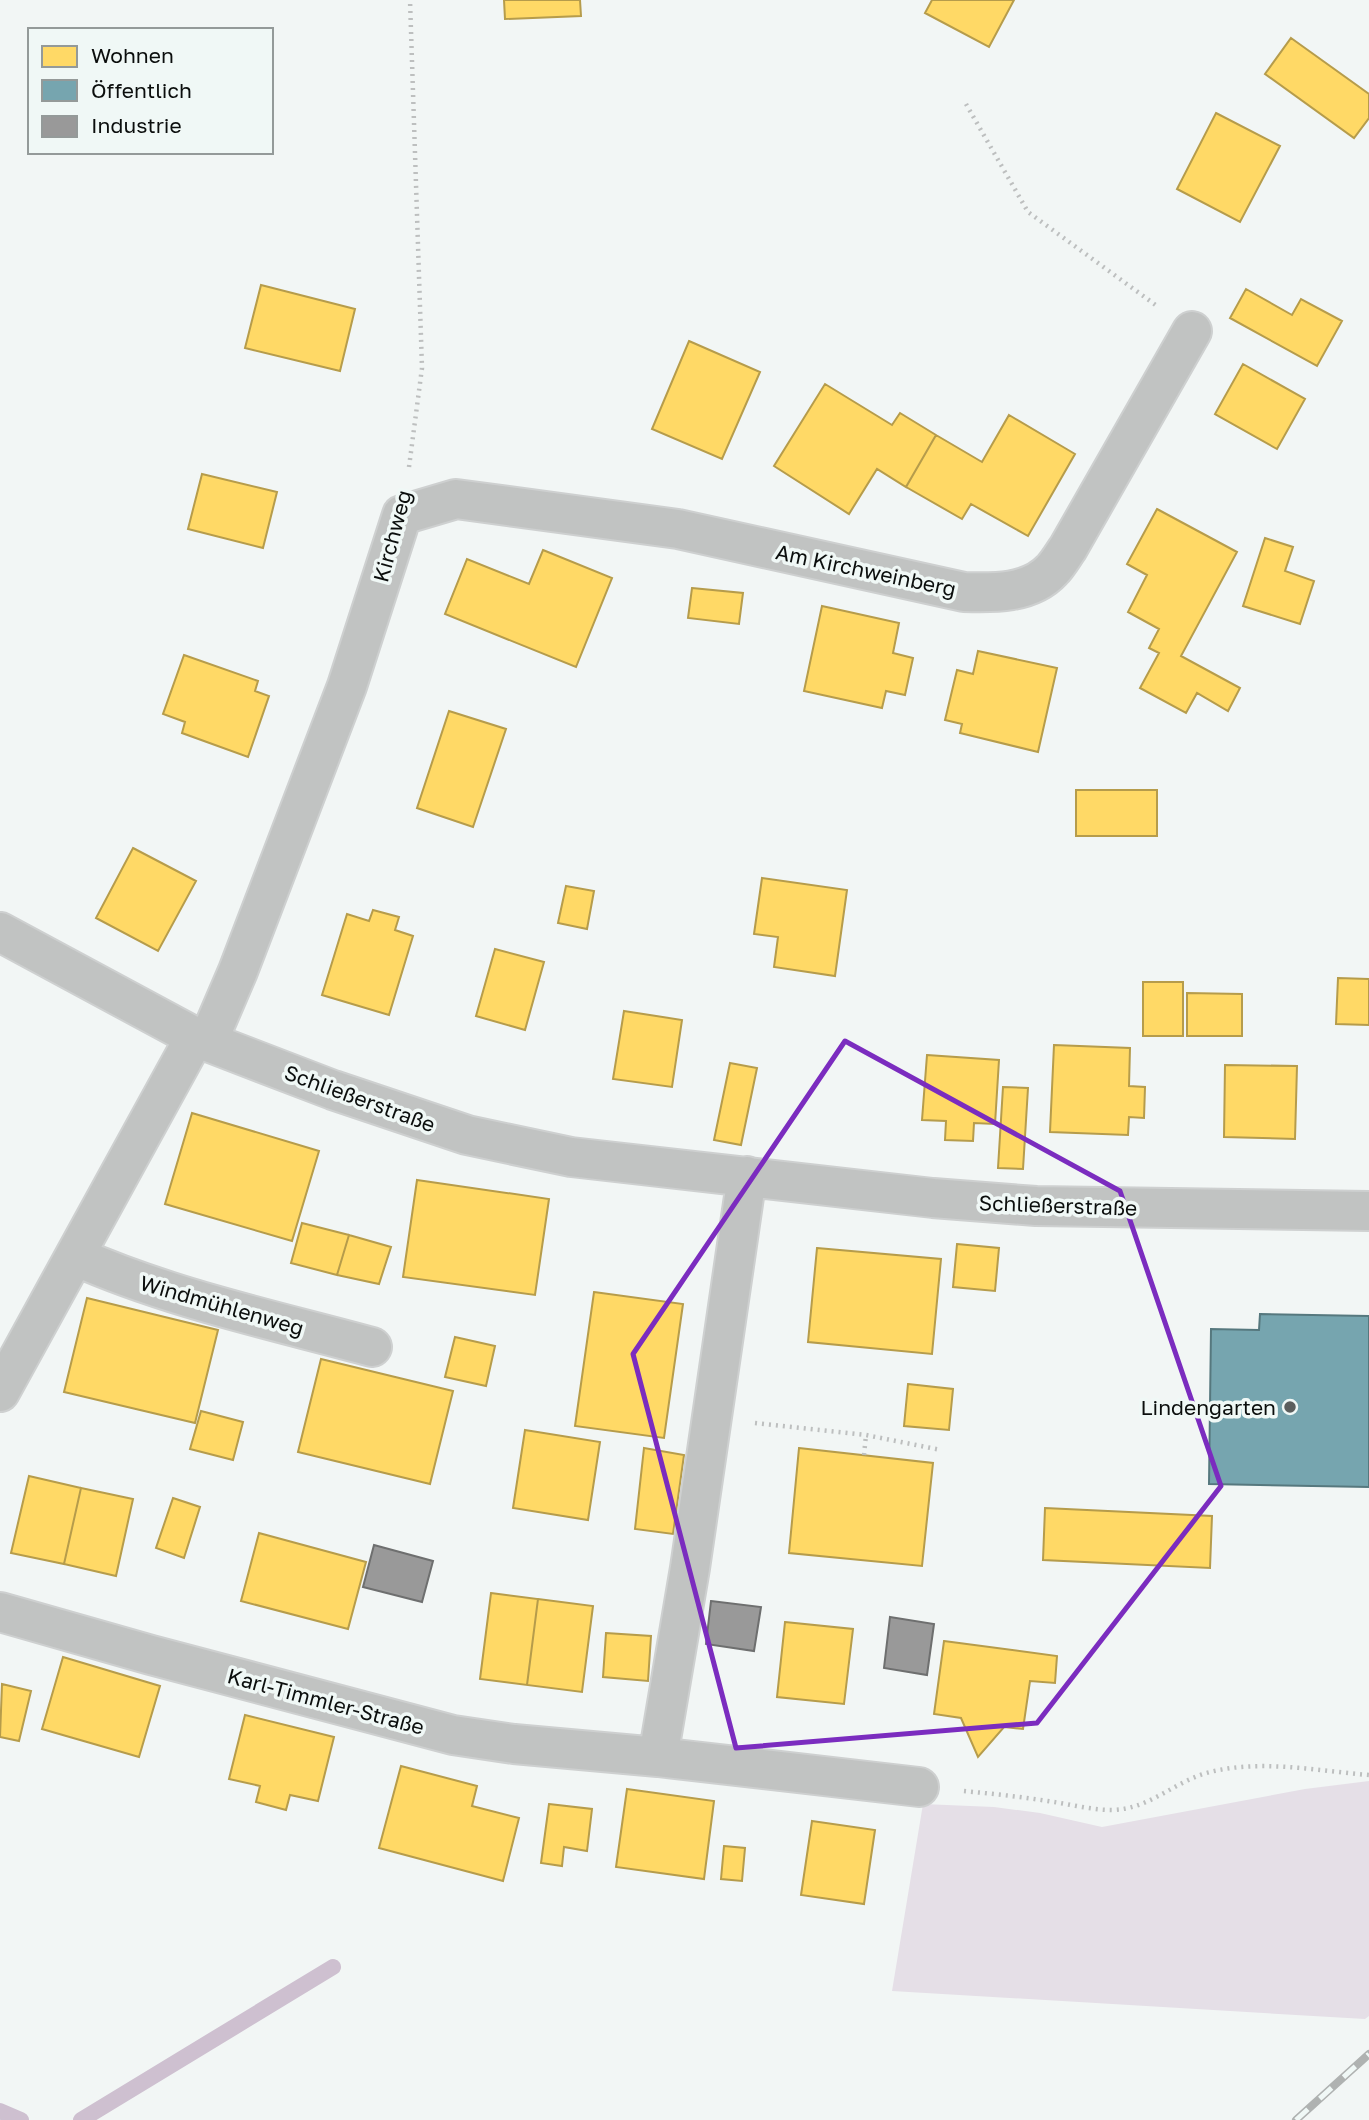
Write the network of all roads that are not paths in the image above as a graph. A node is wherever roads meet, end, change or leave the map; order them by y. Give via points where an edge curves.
1 (1192, 331) road end
2 (402, 515) joint
3 (0, 932) edge
4 (201, 1039) junction
5 (747, 1176) junction
6 (1369, 1211) edge
7 (75, 1256) junction
8 (372, 1347) dead end
9 (0, 1392) edge
10 (0, 1612) edge
11 (659, 1757) junction
12 (919, 1787) road end

1 - 2 street, Am Kirchweinberg via 1051,572 1029,585 1000,593 964,592 678,529 456,499
2 - 4 street, Kirchweg via 348,686 243,958
3 - 4 street, Schließerstraße
4 - 5 street, Schließerstraße via 467,1135 570,1157
4 - 7 street
5 - 6 street, Schließerstraße via 1037,1206
5 - 11 street
7 - 8 street, Windmühlenweg via 197,1299
7 - 9 street
10 - 11 street, Karl-Timmler-Straße via 453,1735
11 - 12 street, Karl-Timmler-Straße

